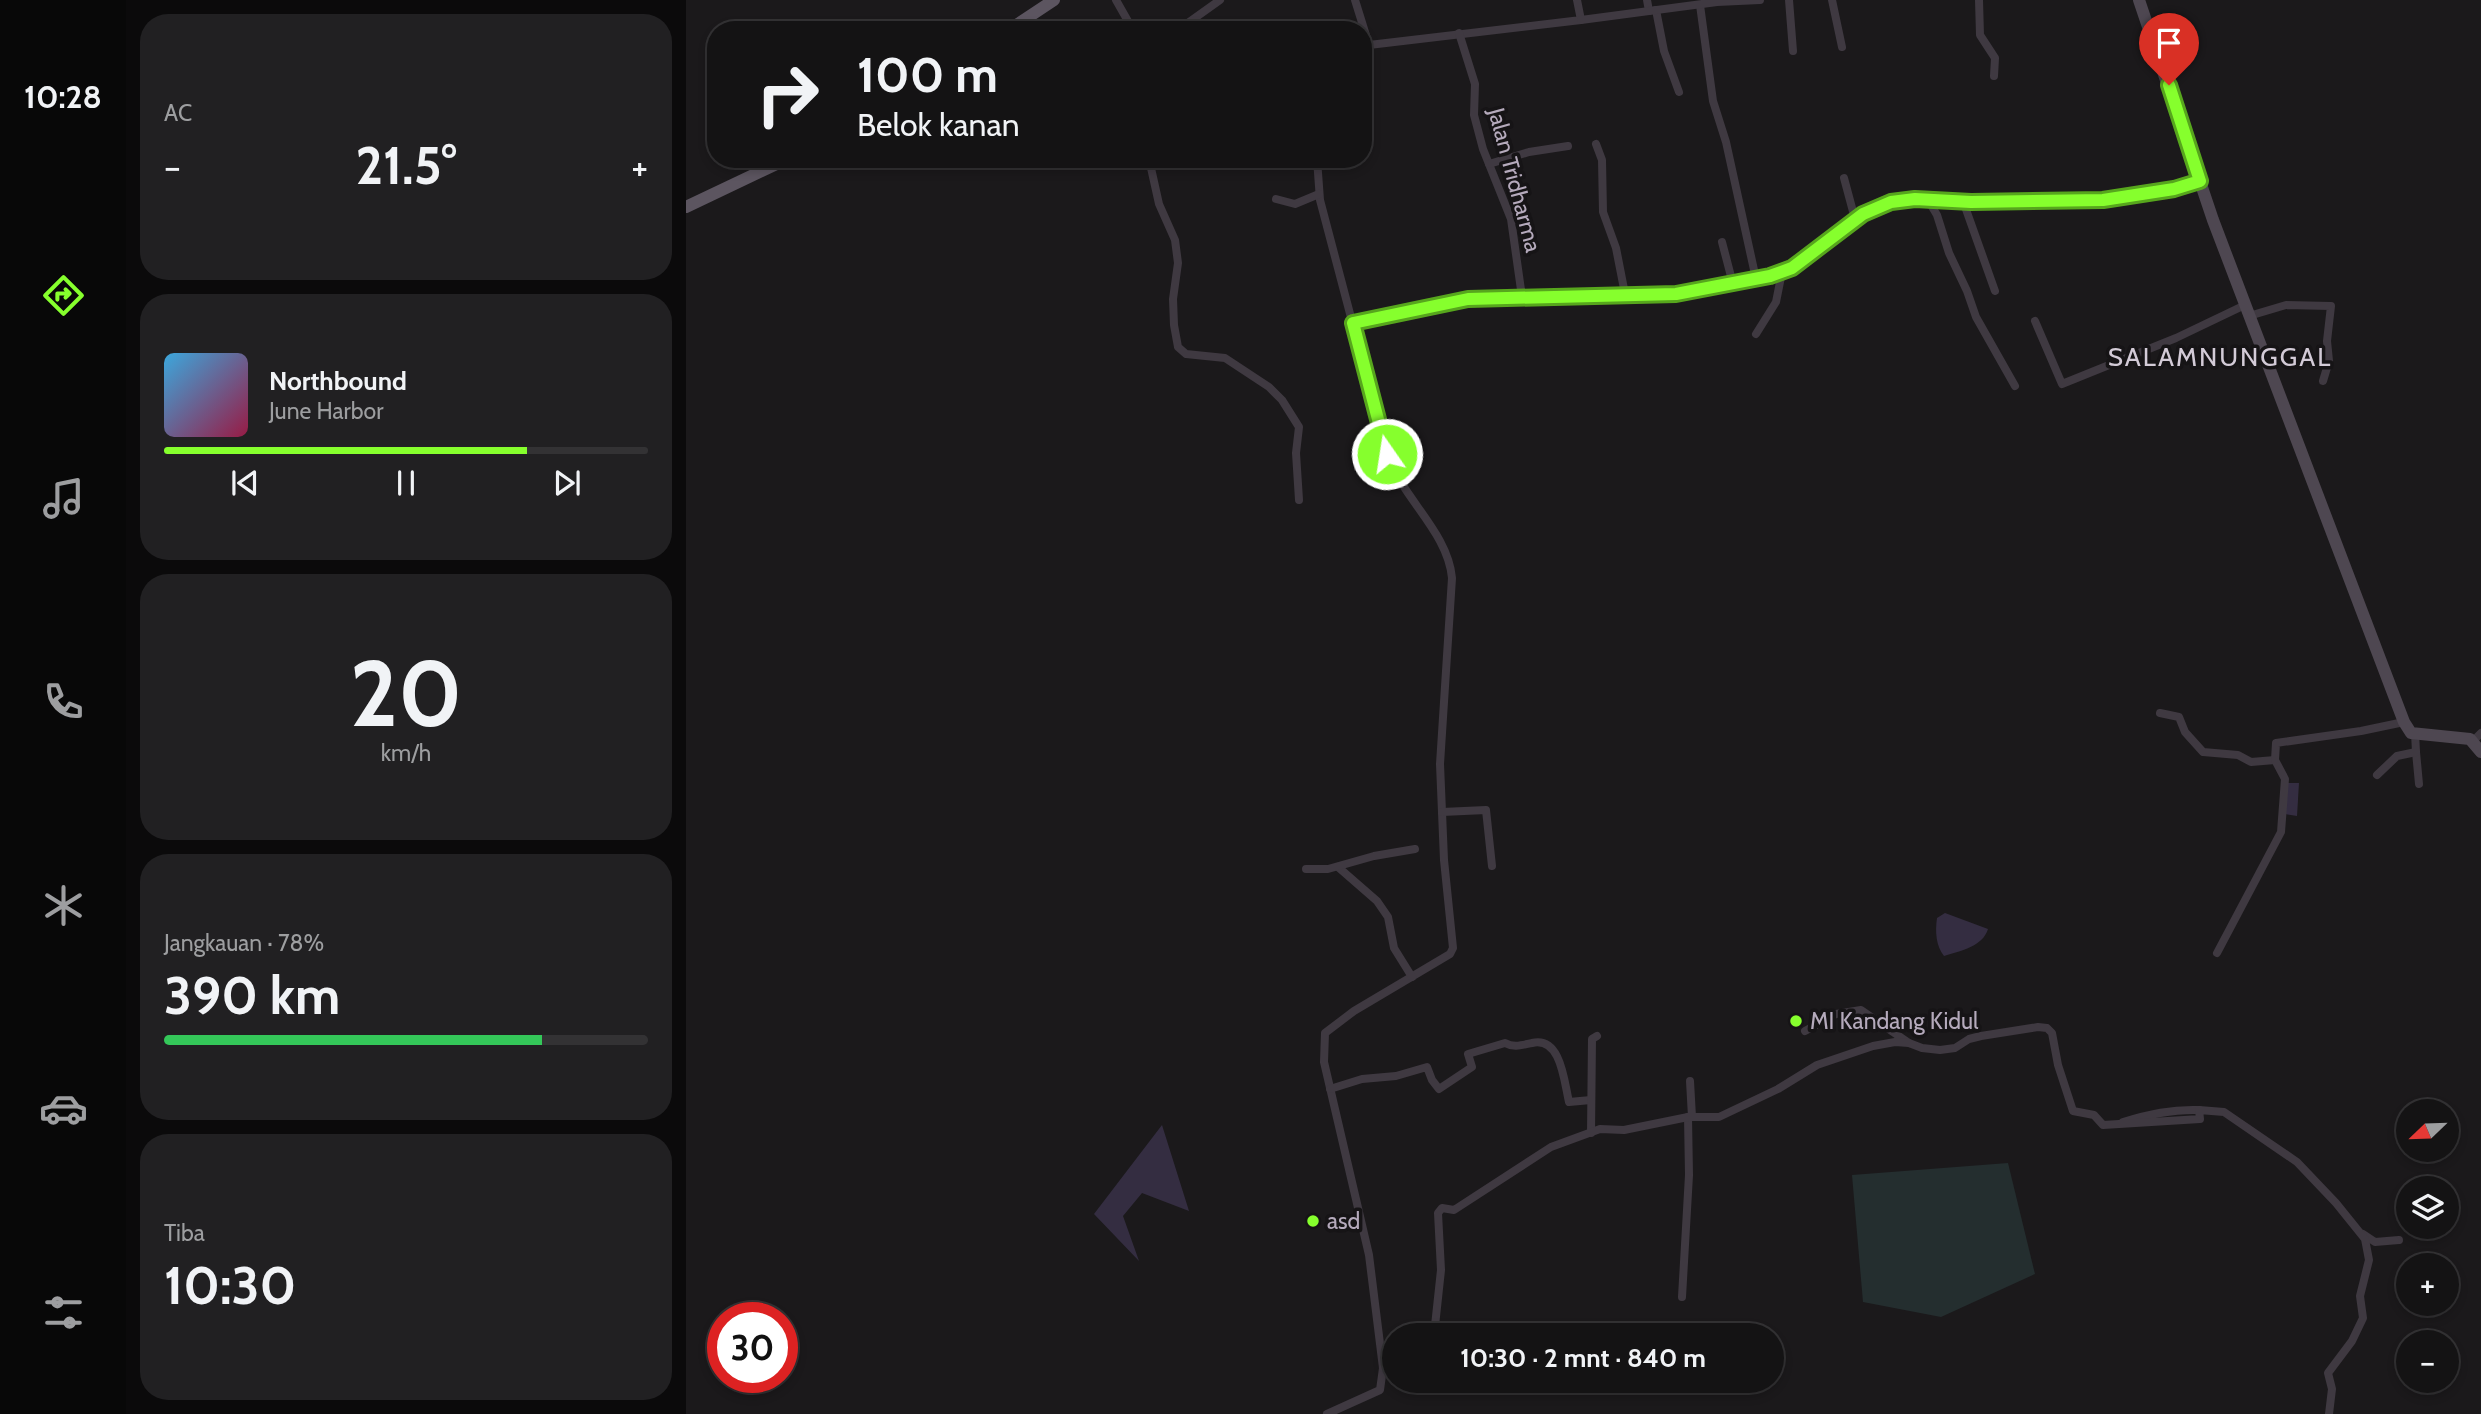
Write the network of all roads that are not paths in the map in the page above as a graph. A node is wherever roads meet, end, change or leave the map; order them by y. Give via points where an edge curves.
1 (1054, 0) edge
2 (1116, 0) edge
3 (1220, 0) edge
4 (1355, 0) edge
5 (1577, 0) edge
6 (1647, 0) edge
7 (1760, 0) edge
8 (1789, 0) edge
9 (1832, 0) edge
10 (1979, 0) edge
11 (2139, 0) edge
12 (1700, 5) junction
13 (1652, 11) junction
14 (1581, 20) junction
15 (1022, 21) edge
16 (1128, 21) edge
17 (1191, 21) edge
18 (1360, 21) edge
19 (1459, 33) junction
20 (1372, 45) edge
21 (1842, 47) dead end
22 (1793, 51) dead end
23 (1994, 76) dead end
24 (1679, 92) dead end
25 (1596, 144) dead end
26 (1568, 146) dead end
27 (1489, 164) junction
28 (768, 168) edge
29 (1151, 168) edge
30 (1318, 168) edge
31 (1844, 178) dead end
32 (2200, 181) junction
33 (1319, 194) junction
34 (1276, 199) dead end
35 (1927, 200) junction
36 (1963, 201) junction
37 (686, 207) edge
38 (1855, 219) junction
39 (1722, 242) dead end
40 (1782, 272) junction
41 (1756, 279) junction
42 (1733, 284) junction
43 (1995, 291) dead end
44 (1625, 294) junction
45 (1522, 297) junction
46 (2247, 310) junction
47 (2035, 321) dead end
48 (1353, 323) junction
49 (1756, 334) dead end
50 (2323, 381) dead end
51 (2015, 386) dead end
52 (1299, 500) dead end
53 (2160, 713) dead end
54 (2404, 722) junction
55 (2415, 733) junction
56 (2478, 742) edge
57 (2416, 752) junction
58 (2275, 760) junction
59 (2378, 775) dead end
60 (2419, 783) dead end
61 (1442, 813) junction
62 (1415, 849) dead end
63 (1492, 866) dead end
64 (1338, 867) junction
65 (1306, 869) dead end
66 (2217, 953) dead end
67 (1412, 977) junction
68 (1805, 1031) dead end
69 (1597, 1036) dead end
70 (1909, 1043) junction
71 (1689, 1082) dead end
72 (1330, 1089) junction
73 (1591, 1100) junction
74 (1690, 1117) junction
75 (1591, 1133) junction
76 (2360, 1232) junction
77 (2399, 1240) dead end
78 (1682, 1297) dead end
79 (1435, 1323) edge
80 (1382, 1360) edge
81 (1382, 1375) edge
82 (1327, 1414) edge
83 (2329, 1414) edge

1 - 15 main road
2 - 16 street
3 - 17 street
4 - 18 street
5 - 14 street
6 - 13 street
7 - 12 street
8 - 22 street
9 - 21 street
10 - 23 street via 1980,35 1995,58
11 - 32 street
12 - 13 street
12 - 41 street via 1713,101 1727,142
13 - 14 street
13 - 24 street
14 - 19 street
19 - 20 street
19 - 27 street, Jalan Tridharma via 1475,84 1474,115
25 - 44 street via 1602,160 1603,212
26 - 27 street
27 - 45 street, Jalan Tridharma via 1511,219
28 - 37 main road
29 - 52 street via 1158,204 1175,240 1178,263 1173,299 1178,347 1186,354 1225,358 1282,400 1298,428
30 - 33 street
31 - 38 street
32 - 36 street via 2103,200
32 - 46 street
33 - 34 street via 1295,204
33 - 48 street
35 - 36 street
35 - 38 street via 1884,204
35 - 51 street via 1976,317
36 - 43 street
38 - 40 street
39 - 42 street
40 - 41 street
40 - 49 street via 1776,302
41 - 42 street
42 - 44 street via 1676,294
44 - 45 street
45 - 48 street via 1445,302
46 - 47 street via 2062,384
46 - 50 street via 2331,306 2329,361
46 - 54 street
48 - 61 street via 1392,468 1444,547 1451,567
53 - 58 street via 2179,717 2185,732 2203,752 2238,755 2251,762
54 - 55 street
54 - 58 street via 2277,742
55 - 56 street
55 - 57 street
57 - 59 street via 2397,756
57 - 60 street
58 - 66 street via 2285,779 2281,832
61 - 63 street via 1486,810
61 - 67 street via 1453,948
62 - 64 street
64 - 65 street
64 - 67 street via 1377,901 1388,917 1394,948
67 - 72 street via 1325,1033 1324,1062
68 - 70 street via 1836,1014 1861,1010
69 - 73 street via 1592,1039
70 - 74 street via 1873,1046 1830,1060 1730,1113
70 - 76 street via 1940,1050 1981,1035 2047,1028 2052,1032 2073,1111 2094,1115 2103,1125 2200,1119 2199,1110 2224,1112 2297,1162
71 - 74 street
72 - 73 street via 1427,1067 1438,1089 1472,1067 1468,1054 1505,1043 1511,1047 1539,1041 1547,1043 1558,1057 1569,1102
72 - 80 street via 1369,1255
73 - 75 street
74 - 75 street
74 - 78 street
75 - 79 street via 1551,1147 1454,1210 1442,1208 1438,1213 1441,1270
76 - 77 street via 2375,1242
76 - 83 street via 2369,1260 2360,1296 2363,1318 2353,1341 2328,1373 2332,1389
81 - 82 street via 1380,1390

